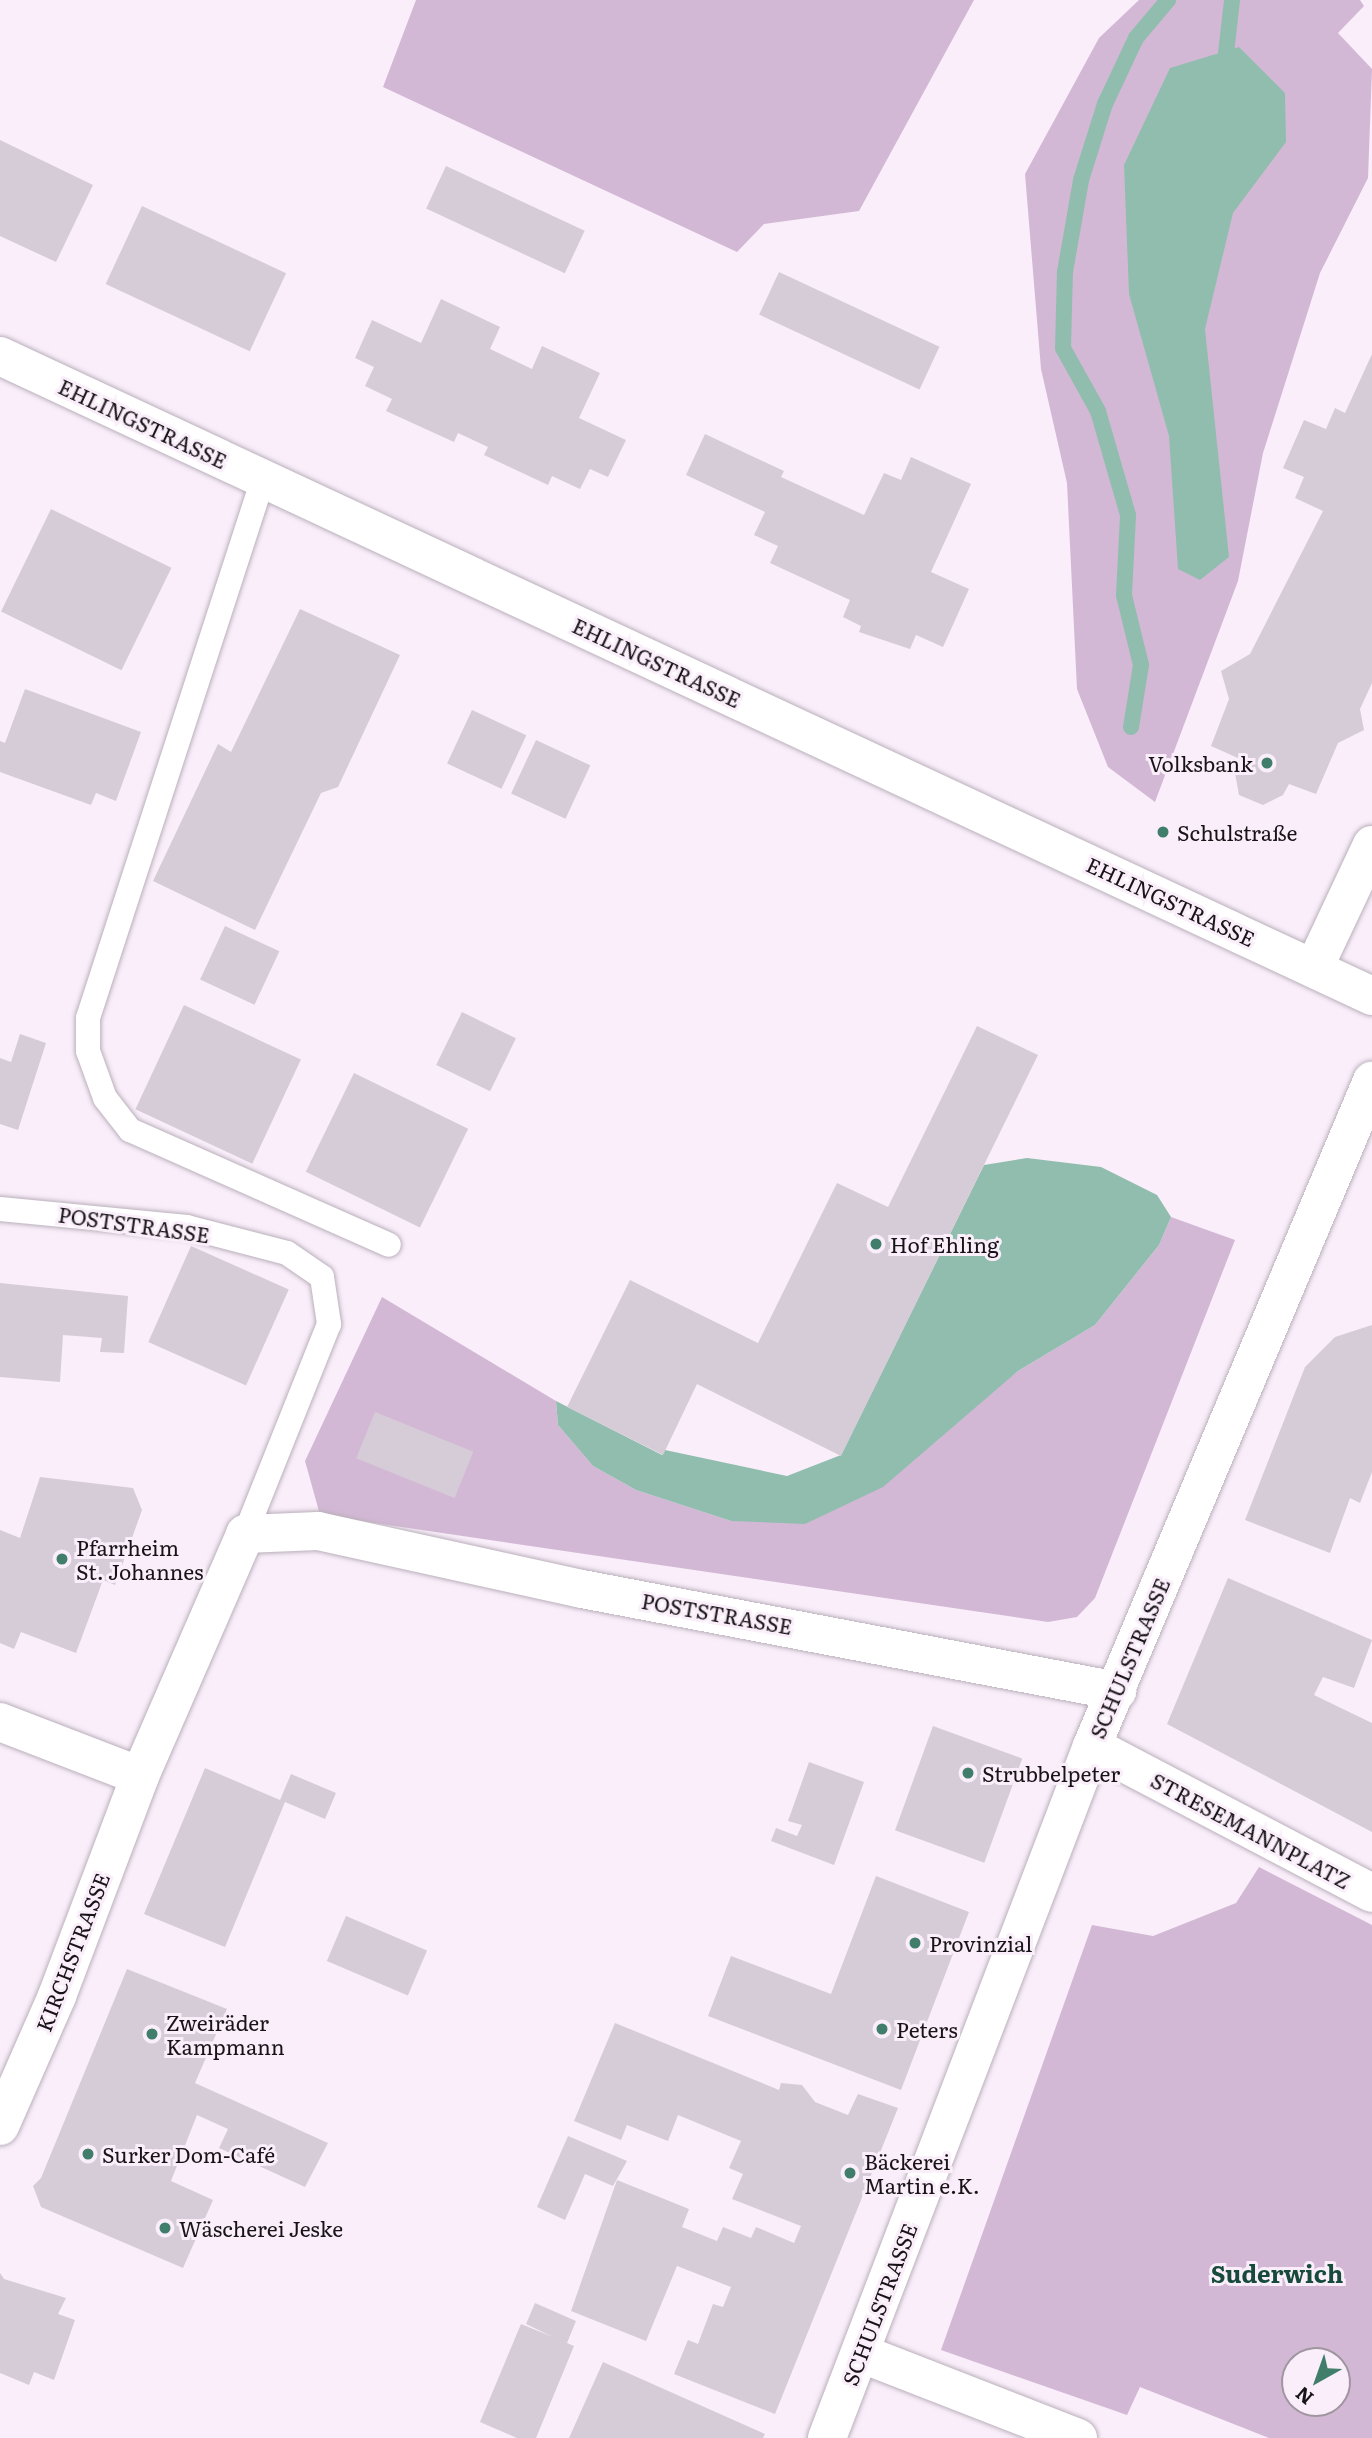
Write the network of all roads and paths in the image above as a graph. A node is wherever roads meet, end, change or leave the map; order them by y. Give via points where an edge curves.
1 (0, 356) edge
2 (263, 479) junction
3 (1372, 845) edge
4 (1314, 968) junction
5 (1372, 996) edge
6 (1372, 1081) edge
7 (0, 1209) edge
8 (389, 1245) dead end
9 (245, 1534) junction
10 (1117, 1691) junction
11 (0, 1722) edge
12 (1092, 1746) junction
13 (140, 1776) junction
14 (1372, 1894) edge
15 (0, 2126) edge
16 (860, 2353) junction
17 (827, 2438) edge
18 (1078, 2438) edge

1 - 2 street, EHLINGSTRASSE
2 - 4 street, EHLINGSTRASSE
2 - 8 lane via 88,1018 88,1051 105,1098 130,1130
3 - 4 street
4 - 5 street, EHLINGSTRASSE
6 - 10 street, SCHULSTRASSE
7 - 9 lane, POSTSTRASSE via 187,1227 287,1253 322,1277 329,1324
9 - 10 street, POSTSTRASSE via 318,1531 582,1589
9 - 13 street, KIRCHSTRASSE
10 - 12 street, SCHULSTRASSE
11 - 13 street
12 - 14 street, STRESEMANNPLATZ
12 - 16 street, SCHULSTRASSE
13 - 15 street, KIRCHSTRASSE via 57,1996
16 - 17 street, SCHULSTRASSE
16 - 18 street

